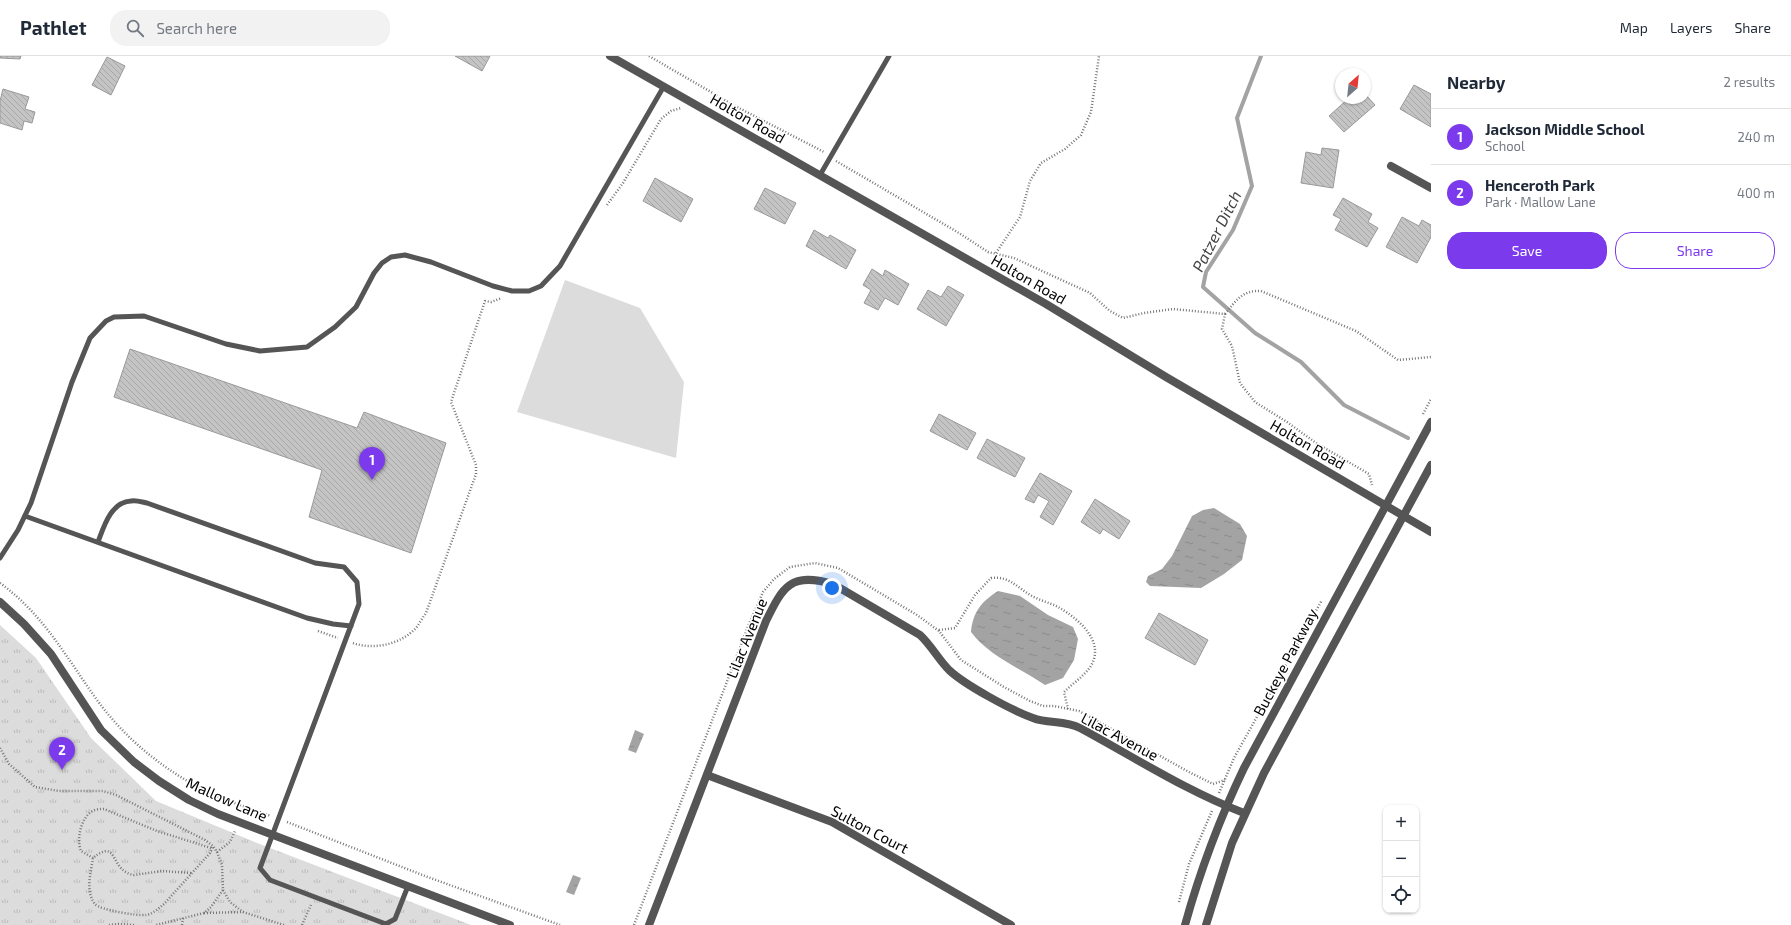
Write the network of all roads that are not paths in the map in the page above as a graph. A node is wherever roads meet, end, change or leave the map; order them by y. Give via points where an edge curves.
1 (610, 56) edge
2 (889, 56) edge
3 (664, 86) junction
4 (1391, 166) dead end
5 (820, 175) junction
6 (1431, 188) edge
7 (1431, 422) edge
8 (1431, 465) edge
9 (1385, 506) junction
10 (25, 516) junction
11 (1403, 516) junction
12 (1431, 532) edge
13 (98, 542) junction
14 (0, 558) edge
15 (0, 602) edge
16 (351, 626) junction
17 (706, 775) junction
18 (1226, 806) junction
19 (1244, 813) junction
20 (272, 835) junction
21 (408, 886) junction
22 (510, 925) edge
23 (649, 925) edge
24 (1012, 925) edge
25 (1185, 925) edge
26 (1206, 925) edge

1 - 3 street, Holton Road
2 - 5 lane
3 - 5 street, Holton Road
3 - 10 lane via 560,266 541,286 529,291 512,291 431,262 405,255 391,257 374,273 356,307 335,327 307,347 260,351 226,344 144,316 114,317 106,321 90,338
4 - 6 street
5 - 9 street, Holton Road via 1046,304
7 - 9 street, Buckeye Parkway
8 - 11 street
9 - 11 street, Holton Road
9 - 18 street, Buckeye Parkway
10 - 13 lane
10 - 14 lane
11 - 12 street, Holton Road
11 - 19 street
13 - 16 lane via 307,618
13 - 16 lane via 115,508 130,501 147,503 315,563 344,567 357,582 359,604
15 - 20 street, Mallow Lane via 51,654 101,730 134,762 190,800
16 - 20 lane
17 - 18 street, Lilac Avenue via 778,596 795,581 807,579 834,584 909,628 930,644 948,669 961,680 1012,709 1034,718 1078,727 1163,775
17 - 23 street, Lilac Avenue
17 - 24 street, Sulton Court via 832,822
18 - 19 street, Lilac Avenue
18 - 25 street, Buckeye Parkway via 1202,869
19 - 26 street
20 - 21 street, Mallow Lane
20 - 21 lane via 260,868 270,880 314,897 386,924 395,919
21 - 22 street, Mallow Lane

